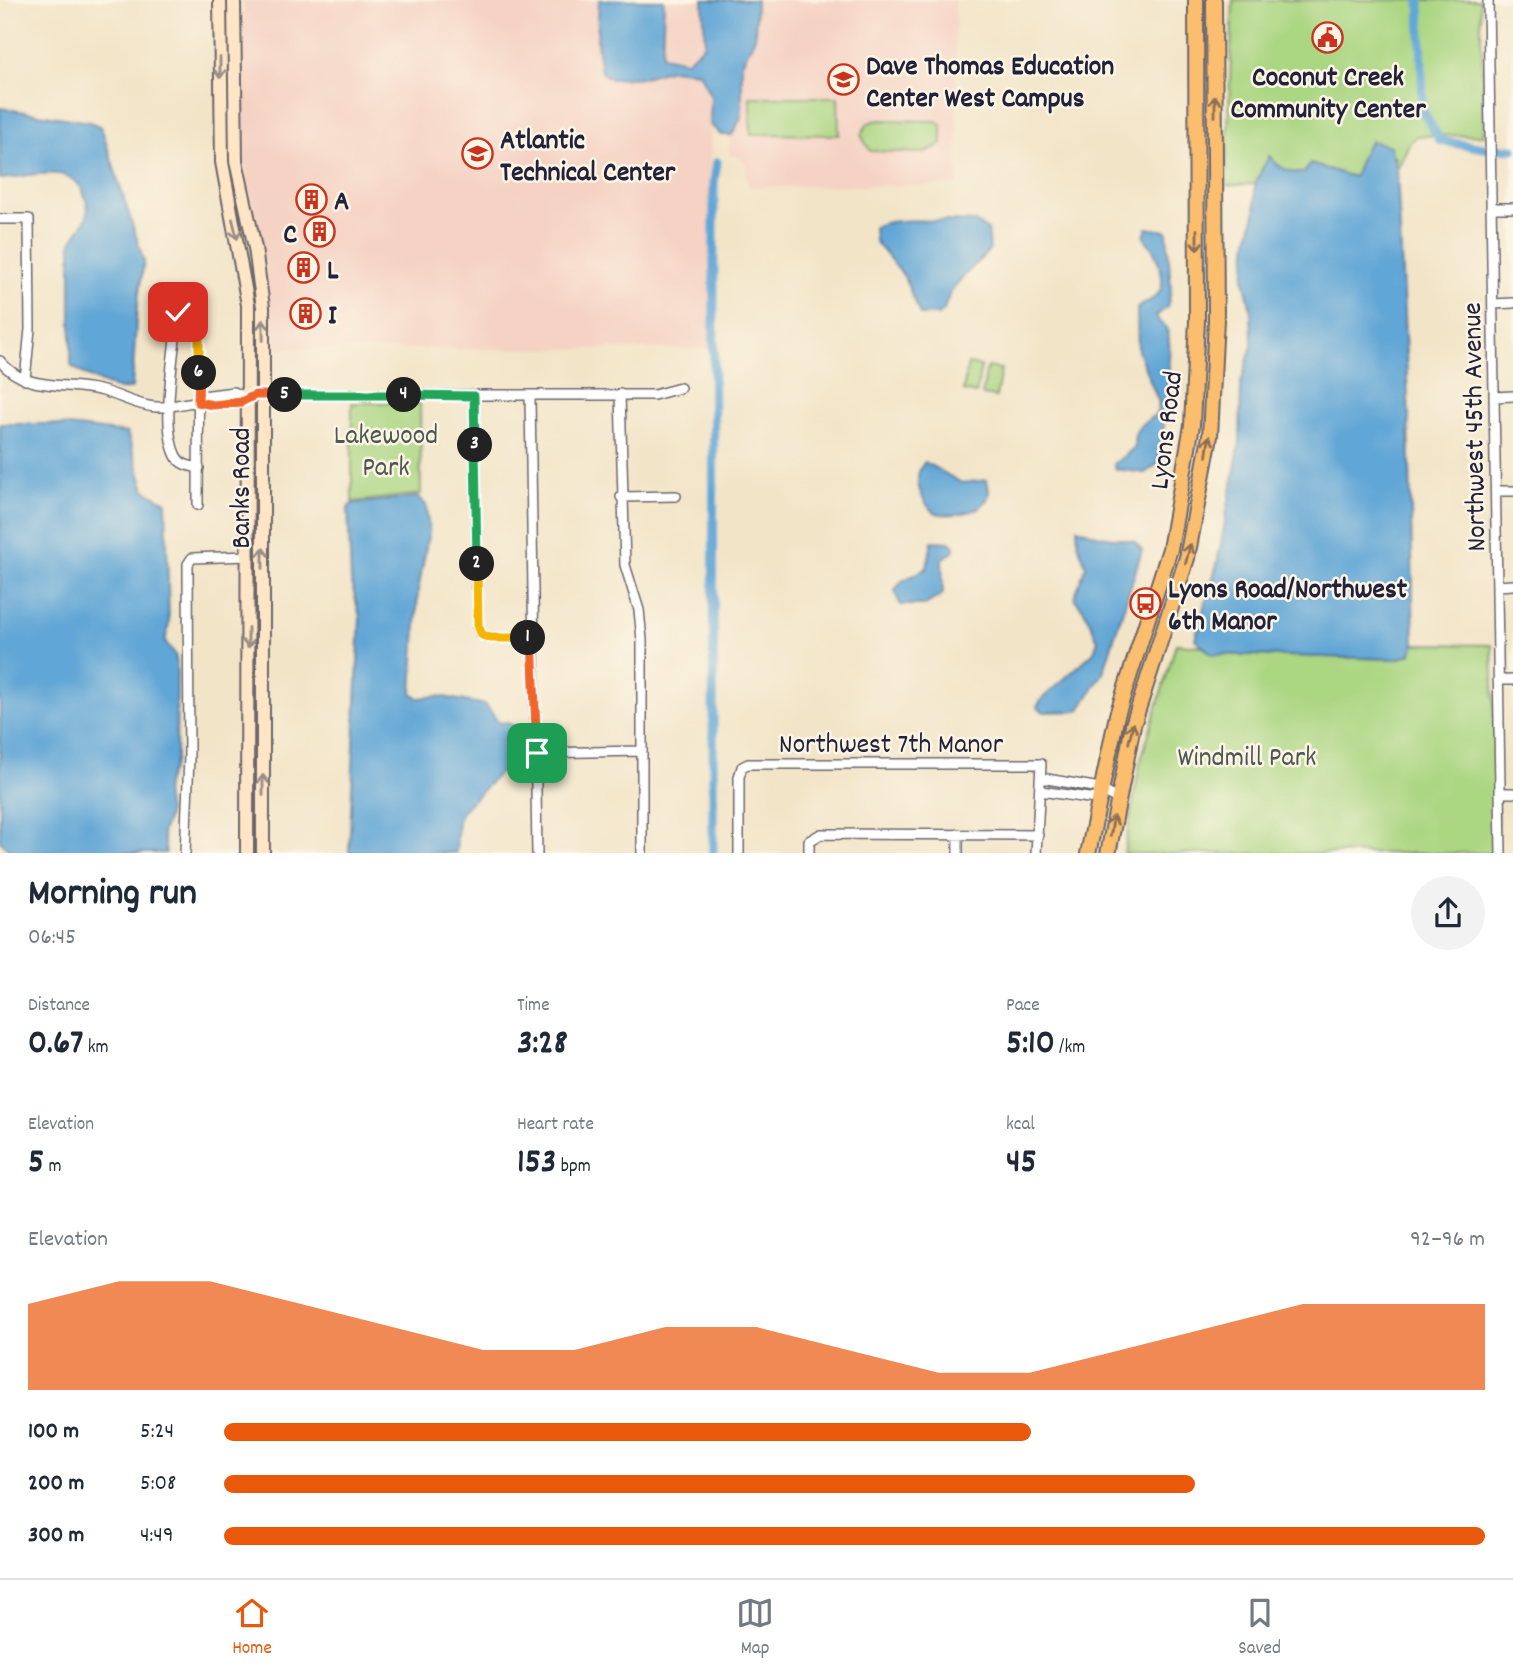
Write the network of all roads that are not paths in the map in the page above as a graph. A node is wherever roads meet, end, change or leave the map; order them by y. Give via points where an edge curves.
1 (220, 0) edge
2 (234, 0) edge
3 (1196, 0) edge
4 (1214, 0) edge
5 (1488, 0) edge
6 (1491, 208) junction
7 (1513, 208) edge
8 (0, 219) edge
9 (1513, 303) edge
10 (1493, 304) junction
11 (0, 361) edge
12 (25, 380) junction
13 (680, 388) dead end
14 (620, 394) junction
15 (255, 396) junction
16 (474, 396) junction
17 (530, 396) junction
18 (1513, 396) edge
19 (1494, 397) junction
20 (198, 402) junction
21 (170, 406) junction
22 (199, 468) junction
23 (1496, 491) junction
24 (1513, 491) edge
25 (676, 496) dead end
26 (621, 497) junction
27 (198, 505) dead end
28 (248, 556) junction
29 (1513, 585) edge
30 (1497, 586) junction
31 (532, 638) junction
32 (1498, 680) junction
33 (1513, 680) edge
34 (642, 751) junction
35 (537, 753) junction
36 (1041, 778) junction
37 (1041, 791) junction
38 (1500, 793) junction
39 (1513, 793) edge
40 (1098, 794) junction
41 (1116, 799) junction
42 (958, 834) junction
43 (1038, 835) junction
44 (185, 853) edge
45 (247, 853) edge
46 (263, 853) edge
47 (537, 853) edge
48 (642, 853) edge
49 (739, 853) edge
50 (809, 853) edge
51 (958, 853) edge
52 (1036, 853) edge
53 (1088, 853) edge
54 (1108, 853) edge
55 (1501, 853) edge

1 -> 15 street, Banks Road via 221,150 246,286
15 -> 2 street, Banks Road via 260,278 234,140
3 -> 40 main road, Lyons Road via 1197,331 1192,425 1170,549 1117,715
41 -> 4 main road, Lyons Road via 1132,725 1187,558 1210,436 1216,320
5 - 6 street, Northwest 45th Avenue
6 - 7 street
6 - 10 street, Northwest 45th Avenue
8 - 12 street via 30,219
9 - 10 street
10 - 19 street, Northwest 45th Avenue
11 - 12 street, Banks Road via 10,373
12 - 21 street, Banks Road
13 - 14 street via 654,395
14 - 17 street
14 - 26 street
15 - 16 street
15 - 20 street, Banks Road via 234,392 202,396
15 - 28 street, Banks Road
46 -> 15 street, Banks Road
16 - 17 street
16 - 31 street via 478,625 482,635 491,638
17 - 31 street
18 - 19 street
19 - 23 street, Northwest 45th Avenue
20 - 21 street, Banks Road
20 - 21 street, Banks Road via 199,310 183,307 178,312
20 - 22 street, Banks Road
21 - 22 street, Banks Road via 167,423 176,458
22 - 27 street, Banks Road
23 - 24 street
23 - 30 street, Northwest 45th Avenue
25 - 26 street
26 - 34 street via 625,565 639,610 642,640
28 - 44 street via 192,558 188,564
28 -> 45 street, Banks Road
29 - 30 street
30 - 32 street, Northwest 45th Avenue
31 - 35 street
32 - 33 street
32 - 38 street, Northwest 45th Avenue
34 - 35 street
34 - 48 street
35 - 47 street
36 - 37 street
36 - 40 street
36 - 49 street, Northwest 7th Manor via 1041,764 748,764 739,777
37 - 40 street
37 - 43 street
38 - 39 street
38 - 55 street, Northwest 45th Avenue
40 - 41 street
40 - 53 main road, Lyons Road
54 -> 41 main road, Lyons Road
42 - 43 street
42 - 50 street via 813,836
42 - 51 street
43 - 52 street

